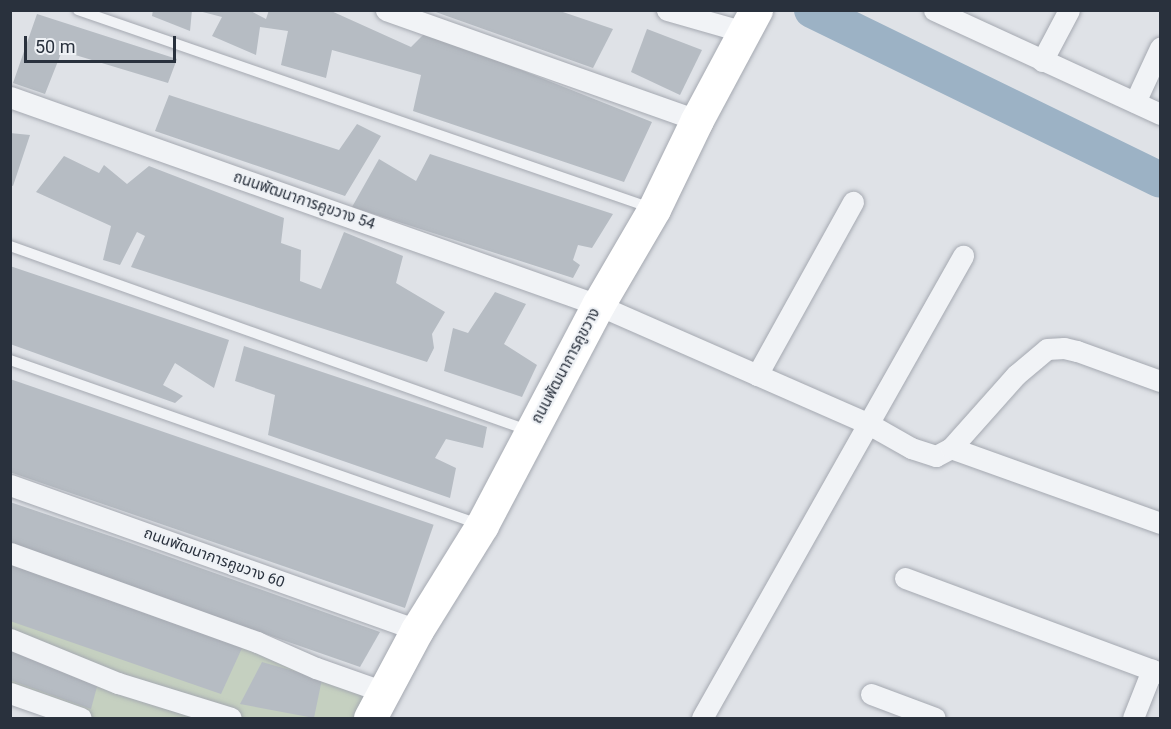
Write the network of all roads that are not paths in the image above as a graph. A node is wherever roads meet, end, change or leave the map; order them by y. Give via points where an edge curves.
1 (78, 10) edge
2 (386, 10) edge
3 (667, 10) edge
4 (934, 10) edge
5 (1069, 10) edge
6 (750, 21) edge
7 (1161, 48) edge
8 (1042, 61) junction
9 (10, 97) edge
10 (1135, 102) junction
11 (1161, 114) edge
12 (697, 120) junction
13 (853, 202) dead end
14 (654, 209) junction
15 (10, 246) edge
16 (963, 256) dead end
17 (598, 305) junction
18 (10, 360) edge
19 (757, 375) junction
20 (1161, 381) edge
21 (867, 423) junction
22 (531, 431) junction
23 (951, 448) junction
24 (10, 486) edge
25 (1161, 523) edge
26 (482, 525) junction
27 (10, 552) edge
28 (905, 578) dead end
29 (417, 630) junction
30 (10, 639) edge
31 (1156, 672) edge
32 (10, 693) edge
33 (871, 694) dead end
34 (377, 706) edge
35 (81, 718) edge
36 (231, 718) edge
37 (702, 718) edge
38 (935, 718) edge
39 (1133, 718) edge

1 - 14 lane
2 - 12 street
3 - 6 street
4 - 8 street
5 - 8 street
6 - 12 main road, ถนนพัฒนาการคูขวาง
7 - 10 street
8 - 10 street
9 - 17 street, ถนนพัฒนาการคูขวาง 54
10 - 11 street
12 - 14 main road, ถนนพัฒนาการคูขวาง
13 - 19 street
14 - 17 main road, ถนนพัฒนาการคูขวาง
15 - 22 lane
16 - 21 street
17 - 19 street, ถนนพัฒนาการคูขวาง 54
17 - 22 main road, ถนนพัฒนาการคูขวาง
18 - 26 lane
19 - 21 street, ถนนพัฒนาการคูขวาง 54
20 - 23 street via 1077,351 1047,349 1016,375
21 - 23 street, ถนนพัฒนาการคูขวาง 54 via 911,448 936,456
21 - 37 street
22 - 26 main road, ถนนพัฒนาการคูขวาง
23 - 25 street
24 - 29 street, ถนนพัฒนาการคูขวาง 60
26 - 29 main road, ถนนพัฒนาการคูขวาง
27 - 34 street via 257,642 316,668
28 - 31 street
29 - 34 main road, ถนนพัฒนาการคูขวาง
30 - 36 street via 118,682
31 - 39 street
32 - 35 street
33 - 38 street

